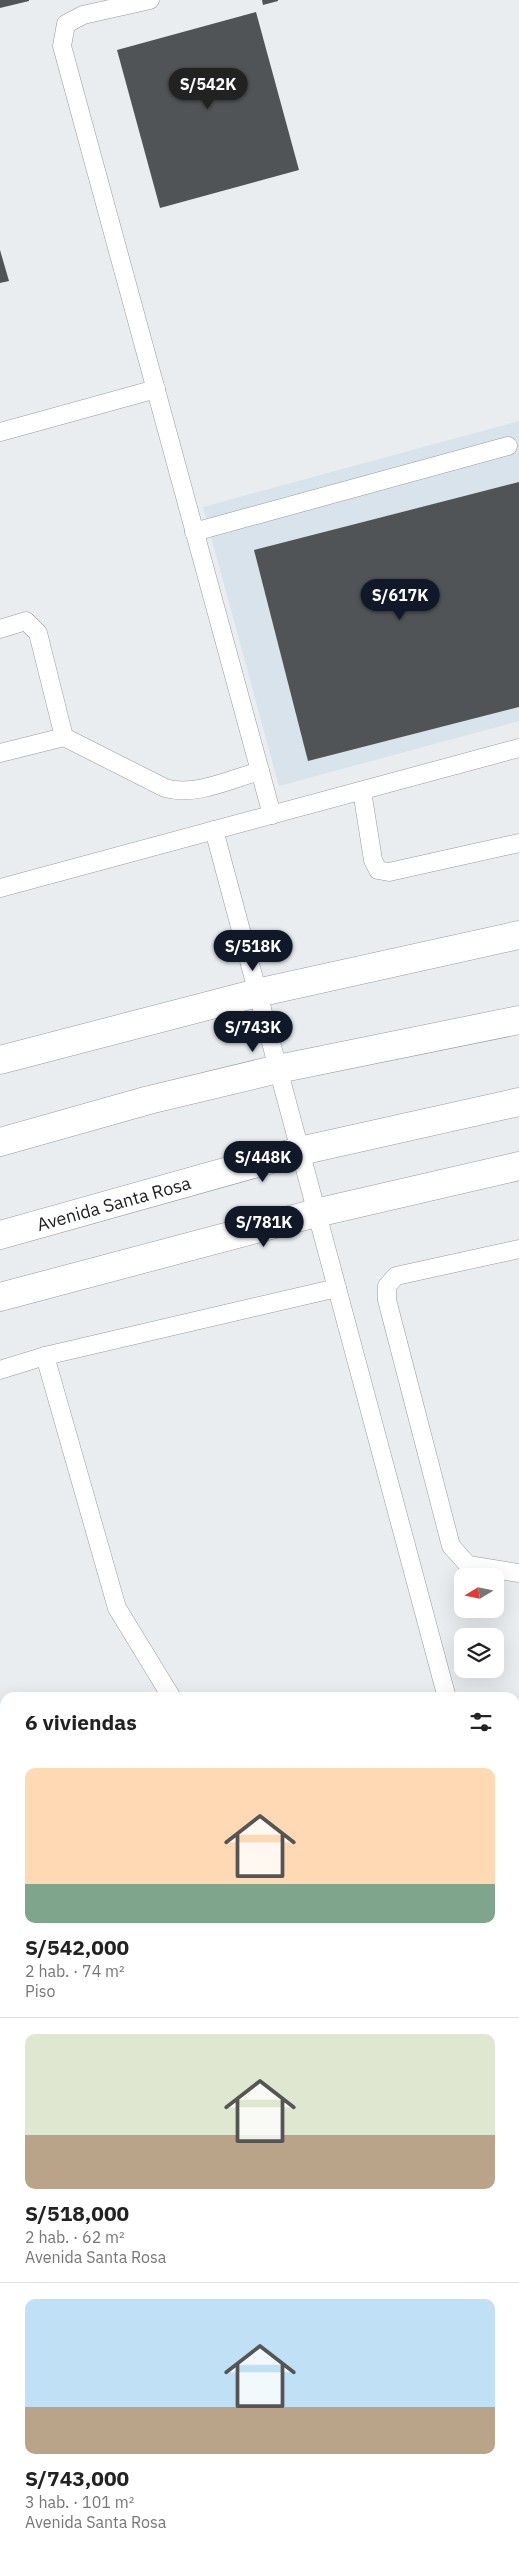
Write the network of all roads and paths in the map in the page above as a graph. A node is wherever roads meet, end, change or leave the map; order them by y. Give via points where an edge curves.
1 (150, 0) edge
2 (156, 389) junction
3 (0, 432) edge
4 (508, 446) dead end
5 (194, 532) junction
6 (0, 629) edge
7 (64, 736) junction
8 (519, 748) edge
9 (0, 753) edge
10 (260, 771) junction
11 (362, 791) junction
12 (272, 815) junction
13 (214, 830) junction
14 (519, 843) edge
15 (0, 888) edge
16 (519, 935) edge
17 (257, 993) junction
18 (519, 1020) edge
19 (0, 1060) edge
20 (278, 1069) junction
21 (519, 1102) edge
22 (0, 1142) edge
23 (300, 1151) junction
24 (519, 1166) edge
25 (316, 1213) junction
26 (0, 1235) edge
27 (519, 1249) edge
28 (337, 1288) junction
29 (0, 1297) edge
30 (45, 1356) junction
31 (0, 1370) edge
32 (519, 1573) edge
33 (168, 1692) edge
34 (445, 1692) edge

1 - 2 lane via 74,19 66,24 62,46
2 - 3 lane
2 - 5 lane
4 - 5 lane
5 - 10 lane
6 - 7 lane via 26,621 38,634
7 - 9 lane
7 - 10 lane via 177,792
8 - 11 lane
10 - 12 lane
11 - 12 lane
11 - 14 lane via 372,860 378,870 389,872
12 - 13 lane
13 - 15 lane
13 - 17 lane
16 - 17 street
17 - 19 street
17 - 20 lane
18 - 20 street
20 - 22 street via 148,1100
20 - 23 lane
21 - 23 street, Avenida Santa Rosa
23 - 25 lane
23 - 26 street, Avenida Santa Rosa
24 - 25 street
25 - 28 lane
25 - 29 street
27 - 32 lane via 396,1276 387,1286 387,1300 451,1546 468,1565
28 - 30 lane
28 - 34 lane
30 - 31 lane
30 - 33 lane via 117,1608

